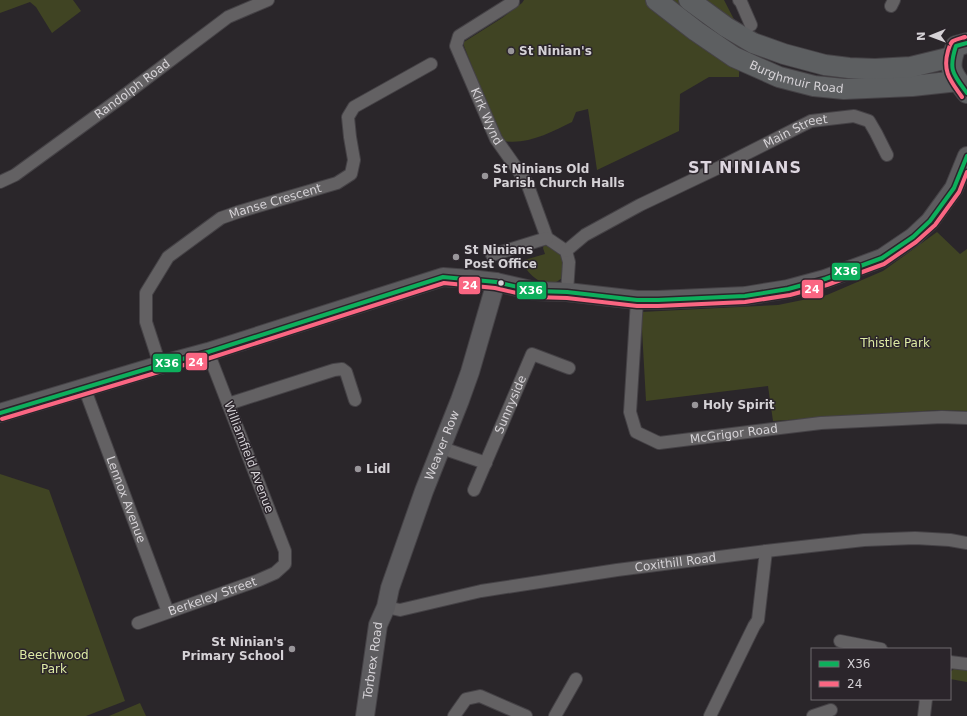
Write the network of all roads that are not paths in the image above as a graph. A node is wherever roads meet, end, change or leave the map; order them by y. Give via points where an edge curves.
1 (268, 0) edge
2 (513, 0) edge
3 (656, 0) edge
4 (689, 0) edge
5 (741, 1) edge
6 (751, 25) dead end
7 (961, 46) edge
8 (432, 64) dead end
9 (962, 87) edge
10 (887, 156) dead end
11 (967, 156) edge
12 (0, 182) edge
13 (547, 238) junction
14 (566, 251) junction
15 (492, 255) dead end
16 (496, 282) junction
17 (567, 292) junction
18 (638, 300) junction
19 (208, 352) junction
20 (160, 365) junction
21 (568, 368) dead end
22 (84, 387) junction
23 (355, 400) dead end
24 (228, 404) junction
25 (0, 413) edge
26 (967, 418) edge
27 (442, 448) junction
28 (486, 463) junction
29 (474, 490) dead end
30 (967, 543) edge
31 (766, 551) junction
32 (285, 564) joint
33 (386, 607) junction
34 (168, 612) junction
35 (138, 623) dead end
36 (840, 640) dead end
37 (876, 648) edge
38 (951, 662) edge
39 (967, 664) edge
40 (576, 679) dead end
41 (926, 700) edge
42 (831, 710) dead end
43 (365, 716) edge
44 (454, 716) edge
45 (526, 716) edge
46 (555, 716) edge
47 (710, 716) edge
48 (813, 716) edge
49 (924, 716) edge

1 - 12 street, Randolph Road via 228,17 15,175
2 - 13 street, Kirk Wynd via 459,36 456,46 496,139 527,183
3 - 9 main road, Burghmuir Road via 734,57 779,77 814,86 844,89
4 - 7 main road, Burghmuir Road via 753,43 825,65 875,69 911,67
5 - 6 street
7 - 9 main road via 951,69
8 - 20 street, Manse Crescent via 354,107 348,117 354,160 351,174 337,183 221,218 168,257 146,293 146,322
10 - 14 street, Main Street via 869,121 854,116 811,121 640,205 586,235
11 - 18 main road via 954,188 930,221 913,237 882,258 825,279 788,289 745,296
13 - 14 street
13 - 15 street
14 - 17 street via 569,262
16 - 17 main road via 535,291
16 - 19 main road via 443,277
16 - 27 main road, Weaver Row via 470,372
17 - 18 main road
18 - 26 street, McGrigor Road via 630,412 636,432 659,443 821,423
19 - 20 main road
19 - 24 street, Williamfield Avenue
20 - 22 main road
21 - 28 street, Sunnyside via 532,354
22 - 25 main road
22 - 34 street, Lennox Avenue
23 - 24 street via 346,372 342,369
24 - 32 street, Williamfield Avenue via 286,551
27 - 28 street
27 - 33 main road, Weaver Row via 390,588
28 - 29 street, Sunnyside
30 - 31 street, Coxithill Road via 908,538 864,540
31 - 33 street, Coxithill Road via 481,591 400,610
31 - 47 street via 758,620
32 - 34 street, Berkeley Street via 275,573 259,580
33 - 43 main road, Torbrex Road via 378,625
34 - 35 street, Berkeley Street
36 - 37 street
38 - 39 street
40 - 46 street
41 - 49 street
42 - 48 street
44 - 45 street via 466,699 480,696

